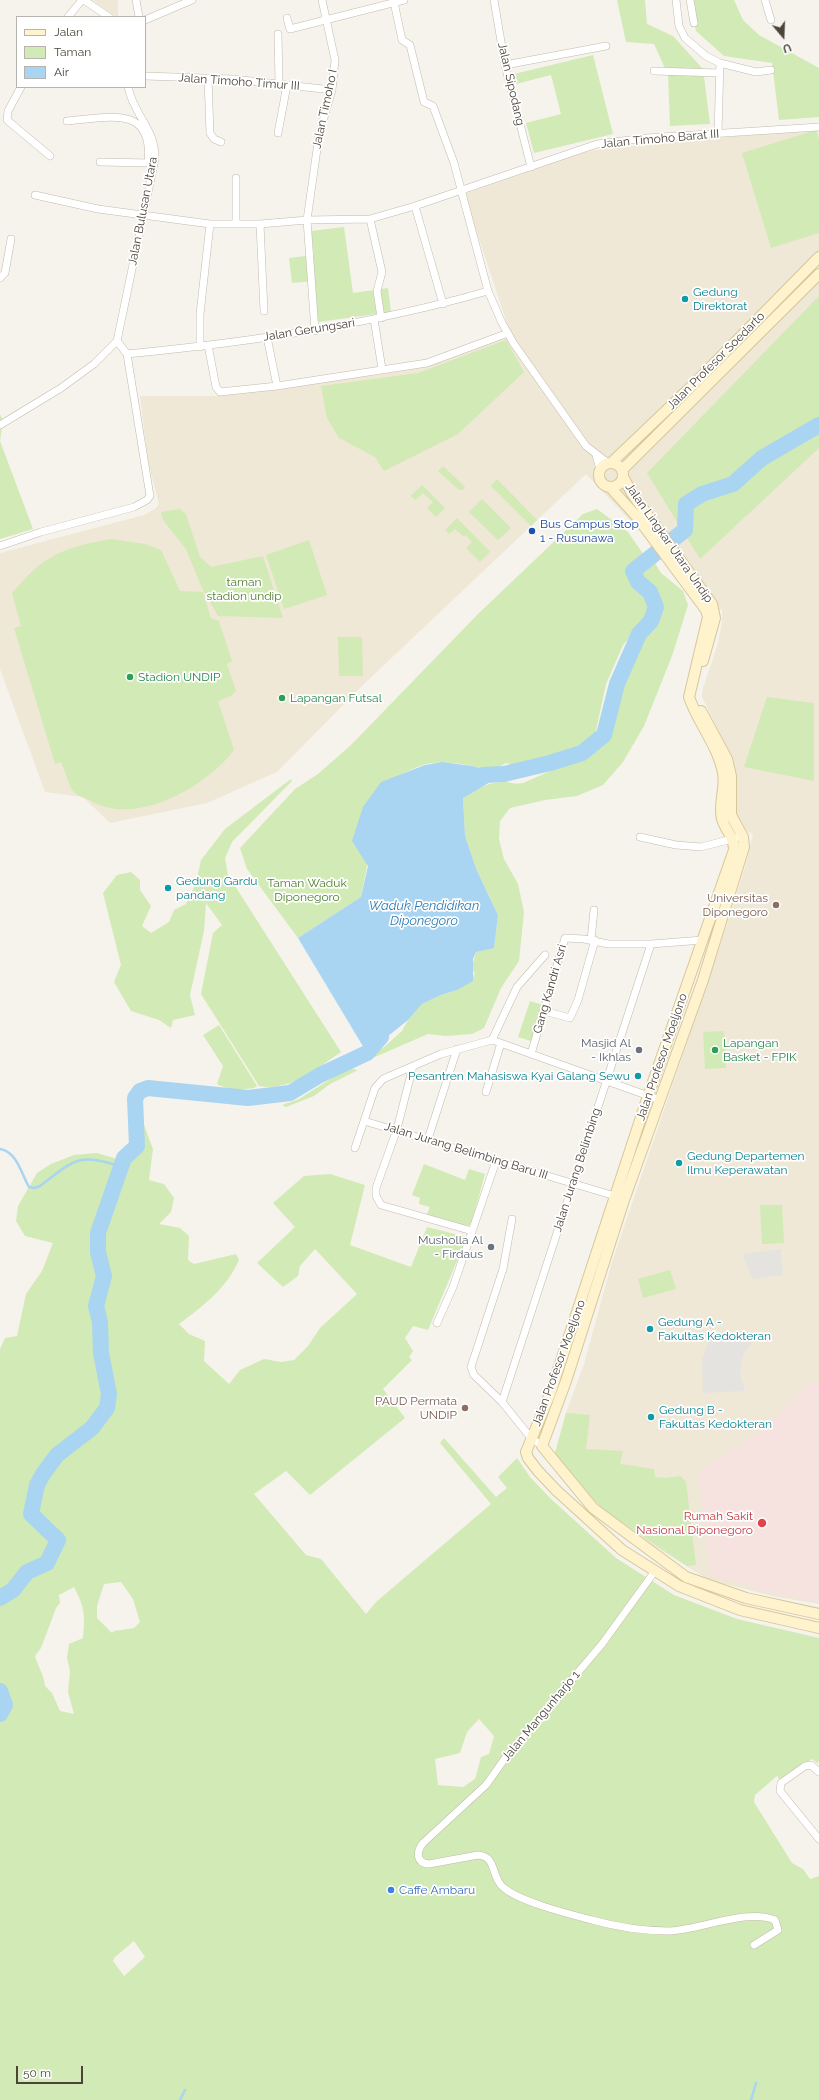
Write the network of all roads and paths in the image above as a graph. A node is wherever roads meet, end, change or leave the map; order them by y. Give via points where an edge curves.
1 (83, 0) edge
2 (136, 0) edge
3 (192, 0) edge
4 (322, 0) edge
5 (404, 0) edge
6 (494, 0) edge
7 (676, 0) edge
8 (690, 0) edge
9 (765, 0) edge
10 (394, 2) junction
11 (176, 3) edge
12 (379, 3) edge
13 (69, 16) edge
14 (107, 16) edge
15 (138, 16) edge
16 (287, 18) dead end
17 (146, 19) edge
18 (771, 20) dead end
19 (328, 21) junction
20 (694, 23) dead end
21 (278, 34) dead end
22 (606, 46) dead end
23 (720, 62) junction
24 (505, 65) junction
25 (771, 70) dead end
26 (654, 71) dead end
27 (720, 73) junction
28 (146, 76) edge
29 (208, 78) junction
30 (279, 84) junction
31 (287, 85) junction
32 (20, 88) edge
33 (128, 88) edge
34 (332, 90) junction
35 (67, 121) dead end
36 (819, 127) edge
37 (278, 133) dead end
38 (718, 133) junction
39 (221, 142) dead end
40 (50, 156) dead end
41 (100, 162) dead end
42 (151, 163) junction
43 (531, 167) junction
44 (236, 178) dead end
45 (461, 191) junction
46 (35, 195) dead end
47 (415, 206) junction
48 (143, 215) junction
49 (370, 219) junction
50 (307, 220) junction
51 (210, 224) junction
52 (236, 224) junction
53 (260, 224) junction
54 (11, 239) dead end
55 (819, 258) edge
56 (819, 274) edge
57 (0, 278) edge
58 (488, 291) junction
59 (443, 304) junction
60 (264, 311) dead end
61 (378, 319) junction
62 (315, 331) junction
63 (508, 333) junction
64 (268, 337) junction
65 (117, 341) junction
66 (204, 346) junction
67 (127, 354) junction
68 (382, 369) junction
69 (277, 386) junction
70 (0, 425) edge
71 (606, 465) junction
72 (623, 473) junction
73 (610, 487) junction
74 (0, 546) edge
75 (695, 588) junction
76 (640, 837) dead end
77 (738, 838) junction
78 (594, 910) dead end
79 (593, 940) junction
80 (703, 940) junction
81 (651, 944) junction
82 (545, 955) dead end
83 (544, 1011) junction
84 (492, 1040) junction
85 (501, 1043) junction
86 (457, 1049) junction
87 (531, 1054) junction
88 (413, 1066) junction
89 (606, 1082) junction
90 (486, 1092) dead end
91 (648, 1096) junction
92 (660, 1100) junction
93 (364, 1121) junction
94 (396, 1129) junction
95 (428, 1138) junction
96 (355, 1148) dead end
97 (496, 1161) junction
98 (572, 1184) junction
99 (619, 1198) junction
100 (512, 1219) dead end
101 (472, 1231) junction
102 (437, 1323) dead end
103 (502, 1402) junction
104 (531, 1438) junction
105 (542, 1446) junction
106 (655, 1571) junction
107 (819, 1614) edge
108 (819, 1628) edge
109 (819, 1772) edge
110 (819, 1839) edge
111 (754, 1945) dead end

1 - 13 street
1 - 14 street
2 - 15 street
3 - 11 street
4 - 19 street, Jalan Timoho I
5 - 10 street
6 - 24 street, Jalan Sipodang
7 - 23 street via 679,26 685,38 706,56
8 - 20 street
9 - 18 street
10 - 12 street
10 - 45 street via 402,40 410,45 424,102 433,106
11 - 17 street
12 - 19 street
16 - 19 street via 290,29
19 - 34 street, Jalan Timoho I via 335,60
21 - 30 street
22 - 24 street
23 - 25 street via 756,72
23 - 27 street
24 - 43 street, Jalan Sipodang
26 - 27 street
27 - 38 street
28 - 29 street, Jalan Timoho Timur III
29 - 30 street, Jalan Timoho Timur III
29 - 39 street via 210,133 214,139
30 - 31 street, Jalan Timoho Timur III
31 - 34 street, Jalan Timoho Timur III
31 - 37 street
32 - 40 street via 8,111 7,120
33 - 42 street, Jalan Bulusan Utara via 134,108 150,133 155,148
34 - 50 street, Jalan Timoho I via 319,136
35 - 42 street via 121,117 131,119 148,142
36 - 38 street, Jalan Timoho Barat III
38 - 43 street, Jalan Timoho Barat III via 597,144
41 - 42 street
42 - 48 street, Jalan Bulusan Utara
43 - 45 street, Jalan Timoho Barat III
44 - 52 street
45 - 47 street, Jalan Timoho Barat III
45 - 58 street
46 - 48 street, Jalan Timoho Barat III via 98,209
47 - 49 street, Jalan Timoho Barat III
47 - 59 street
48 - 51 street, Jalan Timoho Barat III
48 - 65 street, Jalan Bulusan Utara
49 - 50 street, Jalan Timoho Barat III
49 - 61 street via 382,272 377,291
50 - 53 street, Jalan Timoho Barat III
50 - 62 street, Jalan Timoho I
51 - 52 street, Jalan Timoho Barat III
51 - 66 street via 200,314
52 - 53 street, Jalan Timoho Barat III
53 - 60 street
54 - 57 street via 5,273
55 - 71 street, Jalan Profesor Soedarto via 698,380
56 - 72 street, Jalan Profesor Soedarto
58 - 59 street, Jalan Gerungsari
58 - 63 street
59 - 61 street, Jalan Gerungsari
61 - 62 street, Jalan Gerungsari
61 - 68 street
62 - 64 street, Jalan Gerungsari
63 - 68 street via 427,363
63 - 71 street via 586,446
64 - 66 street, Jalan Gerungsari
64 - 69 street
65 - 67 street
65 - 70 street via 94,364 61,388
66 - 67 street, Jalan Gerungsari
66 - 69 street via 216,387 220,392
67 - 74 street via 150,490 147,500 134,507
68 - 69 street
71 - 72 street via 616,463
71 - 73 street via 600,480
72 - 73 street via 619,485
72 - 75 street, Jalan Lingkar Utara Undip
73 - 75 street, Jalan Lingkar Utara Undip
75 - 77 street, Jalan Lingkar Utara Undip via 705,601 708,617 689,697 727,775 731,815
76 - 77 street via 676,845 701,847
77 - 80 street
77 - 92 street via 744,847 703,980
78 - 79 street
79 - 81 street, Gang Kandri Asri via 608,944
79 - 83 street, Gang Kandri Asri via 565,938
79 - 83 street via 578,1000 570,1018
80 - 81 street
80 - 91 street, Jalan Profesor Moeljono
81 - 89 street, Jalan Jurang Belimbing
82 - 84 street via 517,986
83 - 87 street, Gang Kandri Asri
84 - 85 street
84 - 86 street
85 - 87 street
85 - 90 street
86 - 88 street
86 - 95 street
87 - 89 street
88 - 93 street via 382,1079 377,1085
88 - 94 street
89 - 91 street
89 - 98 street, Jalan Jurang Belimbing
91 - 92 street
91 - 99 street, Jalan Profesor Moeljono
92 - 99 street
93 - 94 street, Jalan Jurang Belimbing Baru III
93 - 96 street
94 - 95 street, Jalan Jurang Belimbing Baru III
94 - 101 street via 376,1188 378,1201 381,1205
95 - 97 street, Jalan Jurang Belimbing Baru III
97 - 98 street, Jalan Jurang Belimbing Baru III
97 - 101 street
98 - 99 street, Jalan Jurang Belimbing Baru III
98 - 103 street, Jalan Jurang Belimbing
99 - 104 street, Jalan Profesor Moeljono via 550,1394
99 - 105 street via 566,1381
100 - 103 street via 503,1269 472,1367 474,1375
101 - 102 street via 453,1287
103 - 104 street
104 - 105 street
104 - 106 street, Jalan Profesor Moeljono via 526,1455 543,1476 622,1550
105 - 107 street via 593,1508 686,1576 730,1593
106 - 108 street, Jalan Profesor Moeljono via 679,1586 723,1604
106 - 111 street, Jalan Mangunharjo 1 via 602,1644 506,1757 486,1785 423,1843 418,1852 421,1862 429,1864 485,1856 490,1859 496,1878 504,1888 537,1904 593,1920 638,1929 671,1931 758,1917 774,1920 778,1930
109 - 110 street via 811,1765 804,1766 779,1787

